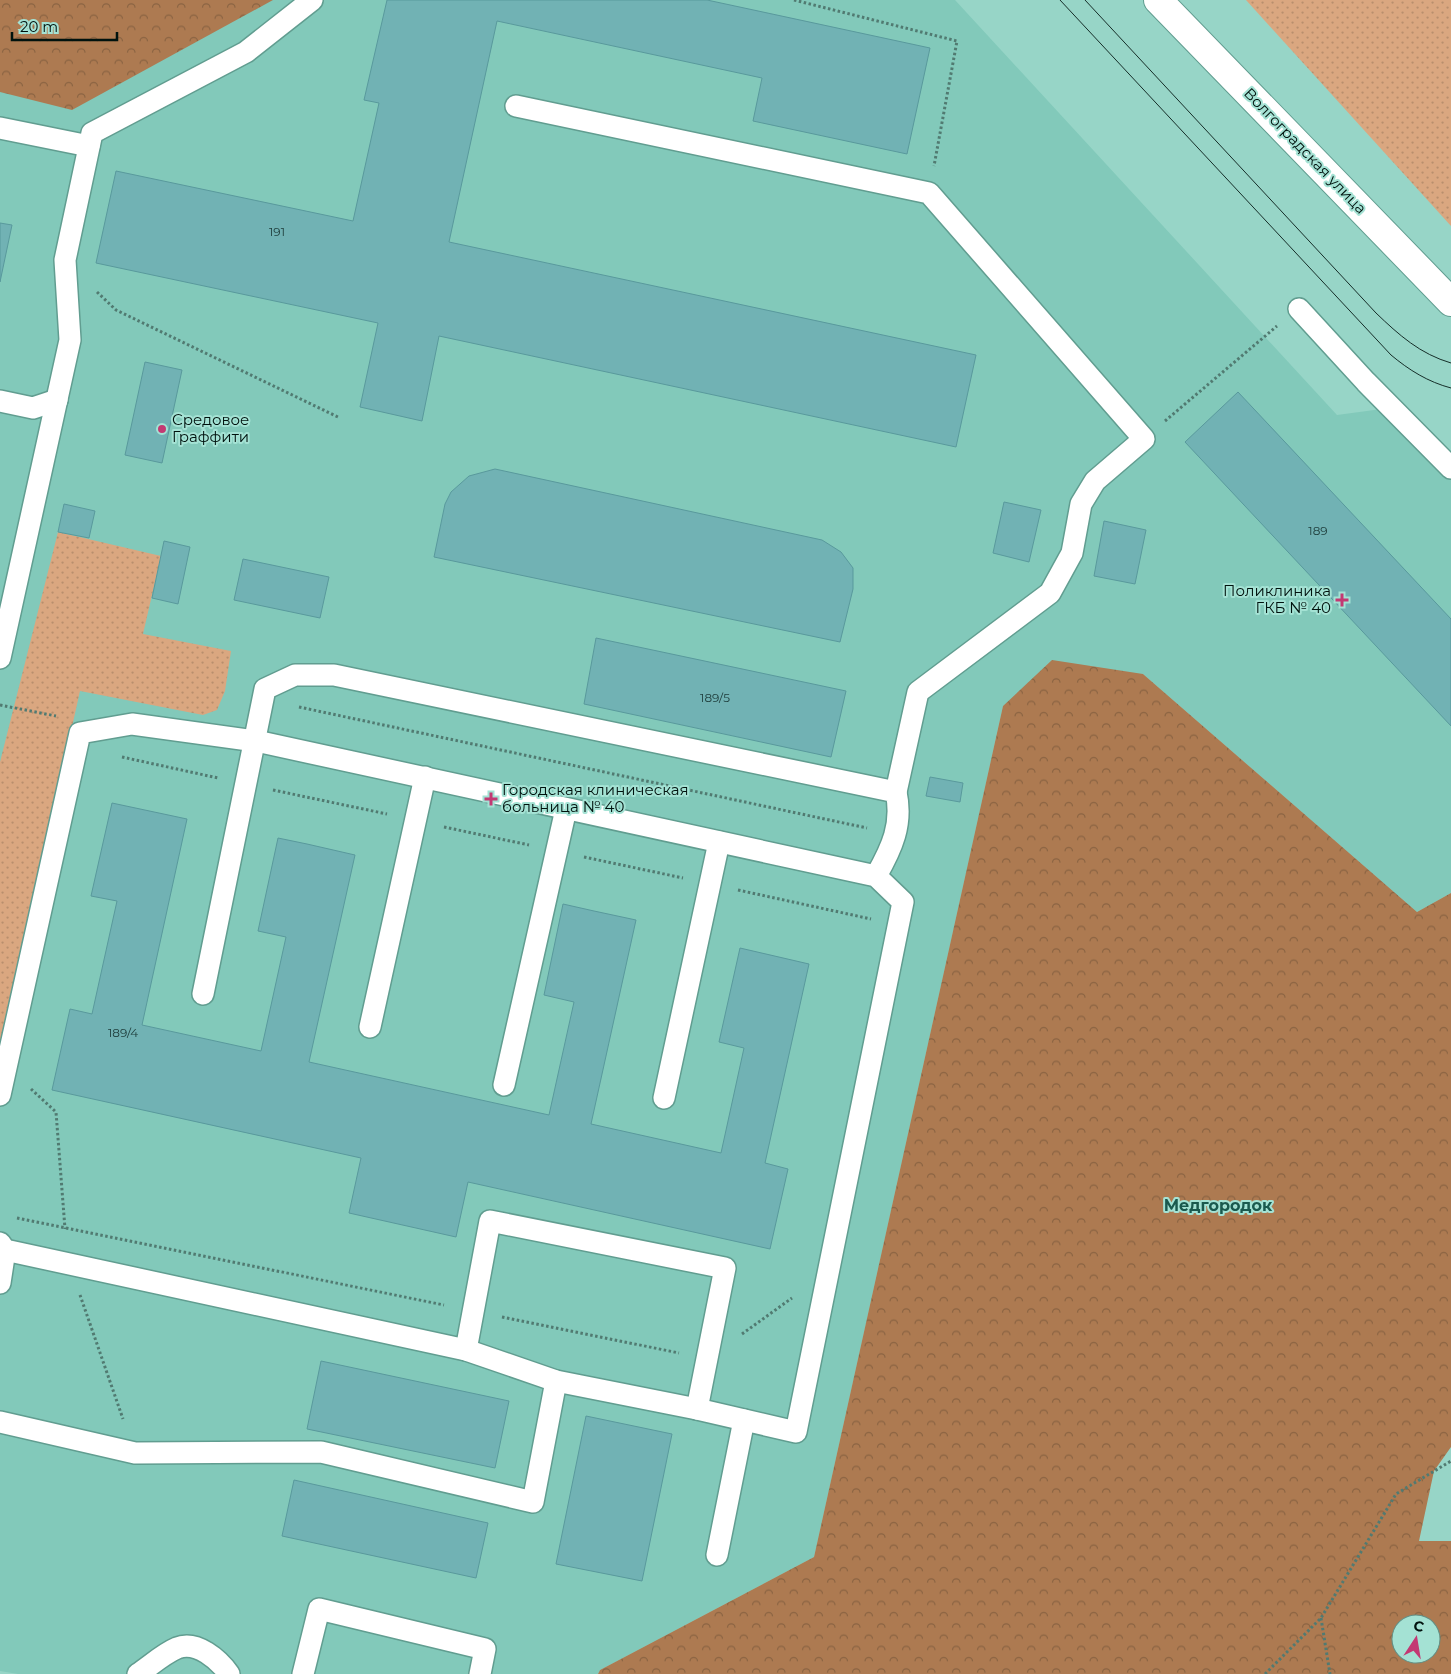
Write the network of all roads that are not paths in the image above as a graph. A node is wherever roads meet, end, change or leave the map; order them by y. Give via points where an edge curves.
1 (312, 0) edge
2 (1158, 0) edge
3 (516, 106) dead end
4 (0, 128) edge
5 (89, 146) junction
6 (1451, 302) edge
7 (1299, 309) road end
8 (57, 400) junction
9 (0, 401) edge
10 (1451, 468) edge
11 (0, 658) edge
12 (256, 741) junction
13 (425, 777) junction
14 (896, 792) junction
15 (566, 809) junction
16 (719, 842) junction
17 (876, 876) junction
18 (203, 994) dead end
19 (370, 1027) dead end
20 (3, 1065) edge
21 (504, 1085) dead end
22 (0, 1095) edge
23 (664, 1098) dead end
24 (3, 1247) edge
25 (0, 1283) edge
26 (466, 1350) junction
27 (556, 1381) junction
28 (696, 1409) junction
29 (744, 1420) junction
30 (0, 1422) edge
31 (717, 1555) dead end
32 (138, 1674) edge
33 (229, 1674) edge
34 (303, 1674) edge
35 (480, 1674) edge

1 - 5 lane via 246,52 92,133
2 - 6 street, Волгоградская улица
3 - 14 lane via 929,193 1144,439 1095,481 1081,504 1072,554 1050,593 918,692
4 - 5 lane
5 - 8 lane via 65,260 70,340
7 - 10 lane
8 - 9 lane via 33,408
8 - 11 lane
12 - 13 lane
12 - 14 lane via 265,689 295,675 334,675
12 - 18 lane
12 - 20 lane via 132,724 78,740
13 - 15 lane
13 - 19 lane
14 - 17 lane via 899,808 892,847
15 - 16 lane
15 - 21 lane
16 - 17 lane
16 - 23 lane
17 - 29 lane via 903,902 796,1432
20 - 22 lane
24 - 25 lane
24 - 26 lane
26 - 27 lane
26 - 28 lane via 490,1221 725,1268
27 - 28 lane
27 - 30 lane via 533,1502 321,1452 134,1453
28 - 29 lane
29 - 31 lane
32 - 33 lane via 178,1647 199,1649 218,1660
34 - 35 lane via 319,1609 485,1649

